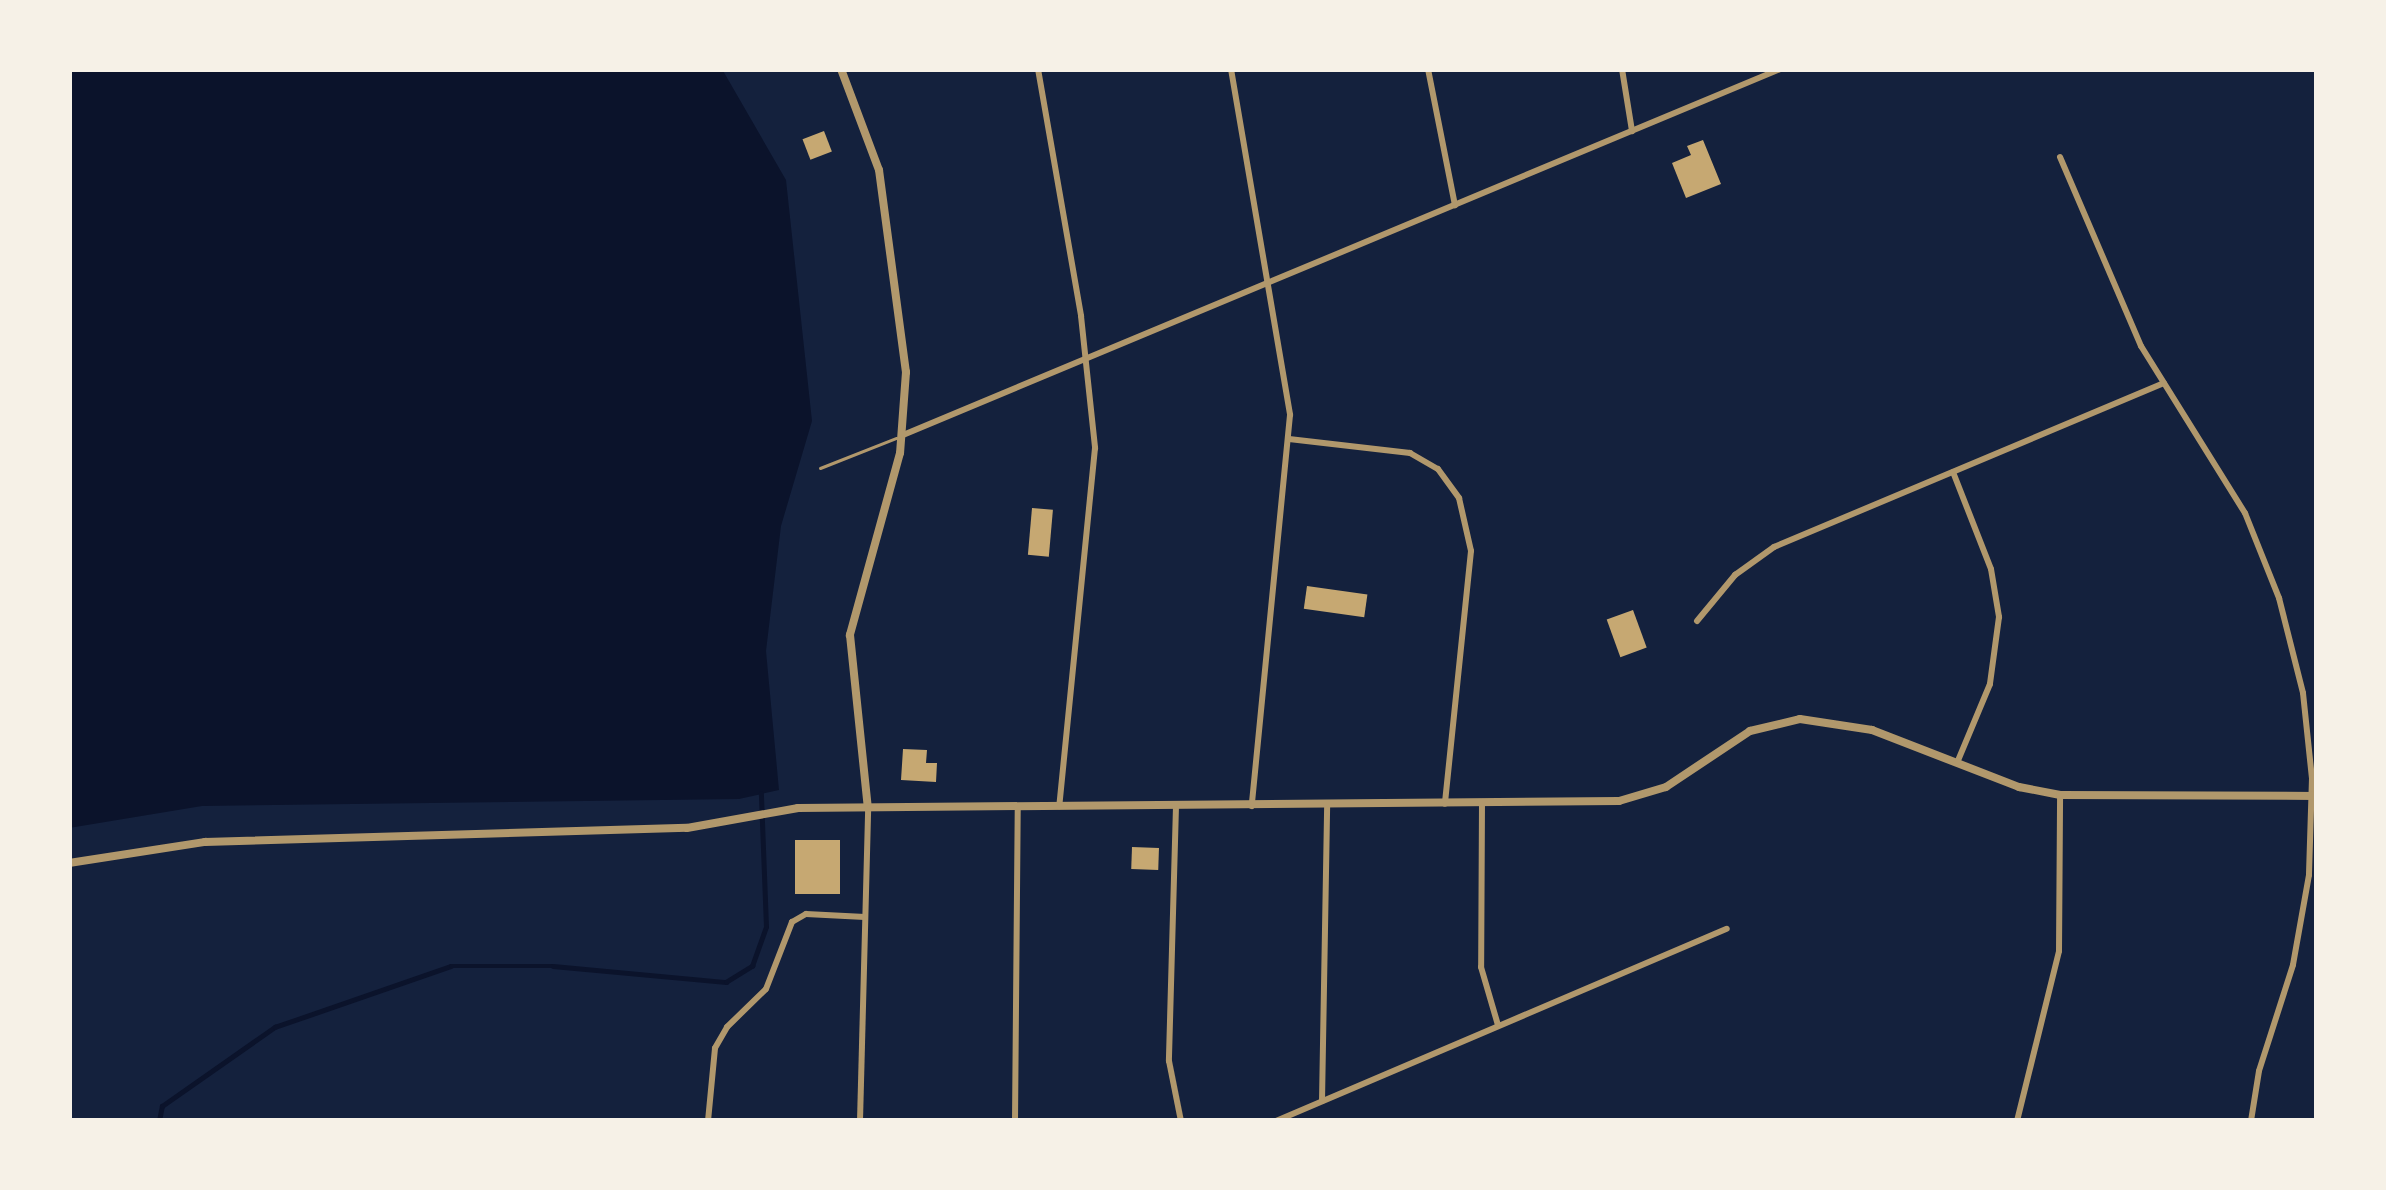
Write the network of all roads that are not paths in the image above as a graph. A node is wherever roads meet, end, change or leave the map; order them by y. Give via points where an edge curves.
1 (842, 69) edge
2 (1038, 69) edge
3 (1231, 69) edge
4 (1428, 69) edge
5 (1622, 69) edge
6 (1780, 69) edge
7 (1633, 131) junction
8 (2060, 157) dead end
9 (1455, 205) junction
10 (1269, 283) junction
11 (1087, 357) junction
12 (2164, 383) junction
13 (903, 435) junction
14 (1289, 439) junction
15 (820, 468) dead end
16 (1953, 472) junction
17 (1697, 621) dead end
18 (1957, 763) junction
19 (2060, 795) junction
20 (2315, 796) edge
21 (1445, 803) junction
22 (1482, 803) junction
23 (1327, 805) junction
24 (1059, 806) junction
25 (1176, 806) junction
26 (1252, 806) junction
27 (1018, 807) junction
28 (868, 808) junction
29 (69, 863) edge
30 (865, 917) junction
31 (1727, 929) dead end
32 (1498, 1026) junction
33 (1322, 1102) junction
34 (708, 1121) edge
35 (860, 1121) edge
36 (1015, 1121) edge
37 (1181, 1121) edge
38 (1276, 1121) edge
39 (2017, 1121) edge
40 (2251, 1121) edge

1 - 13 street via 879,170 906,372
2 - 11 street
3 - 10 street
4 - 9 street
5 - 7 street
6 - 7 street
7 - 9 street
8 - 12 street via 2121,307
9 - 10 street
10 - 11 street
10 - 14 street
11 - 13 street
11 - 24 street via 1095,448
12 - 16 street
12 - 20 street via 2224,472 2264,555 2303,693
13 - 15 lane
13 - 28 street via 850,635
14 - 21 street via 1410,453 1438,470 1459,498 1471,551
14 - 26 street
16 - 17 street via 1774,547 1735,575
16 - 18 street via 1991,569 1999,617 1996,663
18 - 19 street
18 - 22 street via 1872,730 1800,719 1750,730 1643,796
19 - 20 street
19 - 39 street via 2059,951
20 - 40 street via 2302,920
21 - 22 street
21 - 23 street
22 - 32 street via 1481,967
23 - 26 street
23 - 33 street
24 - 25 street
24 - 27 street
25 - 26 street
25 - 37 street via 1169,1061
27 - 28 street
27 - 36 street
28 - 29 street via 799,808 659,830 180,843
28 - 30 street
30 - 34 street via 806,914 792,922 766,989 715,1048
30 - 35 street
31 - 32 street
32 - 33 street
33 - 38 street

